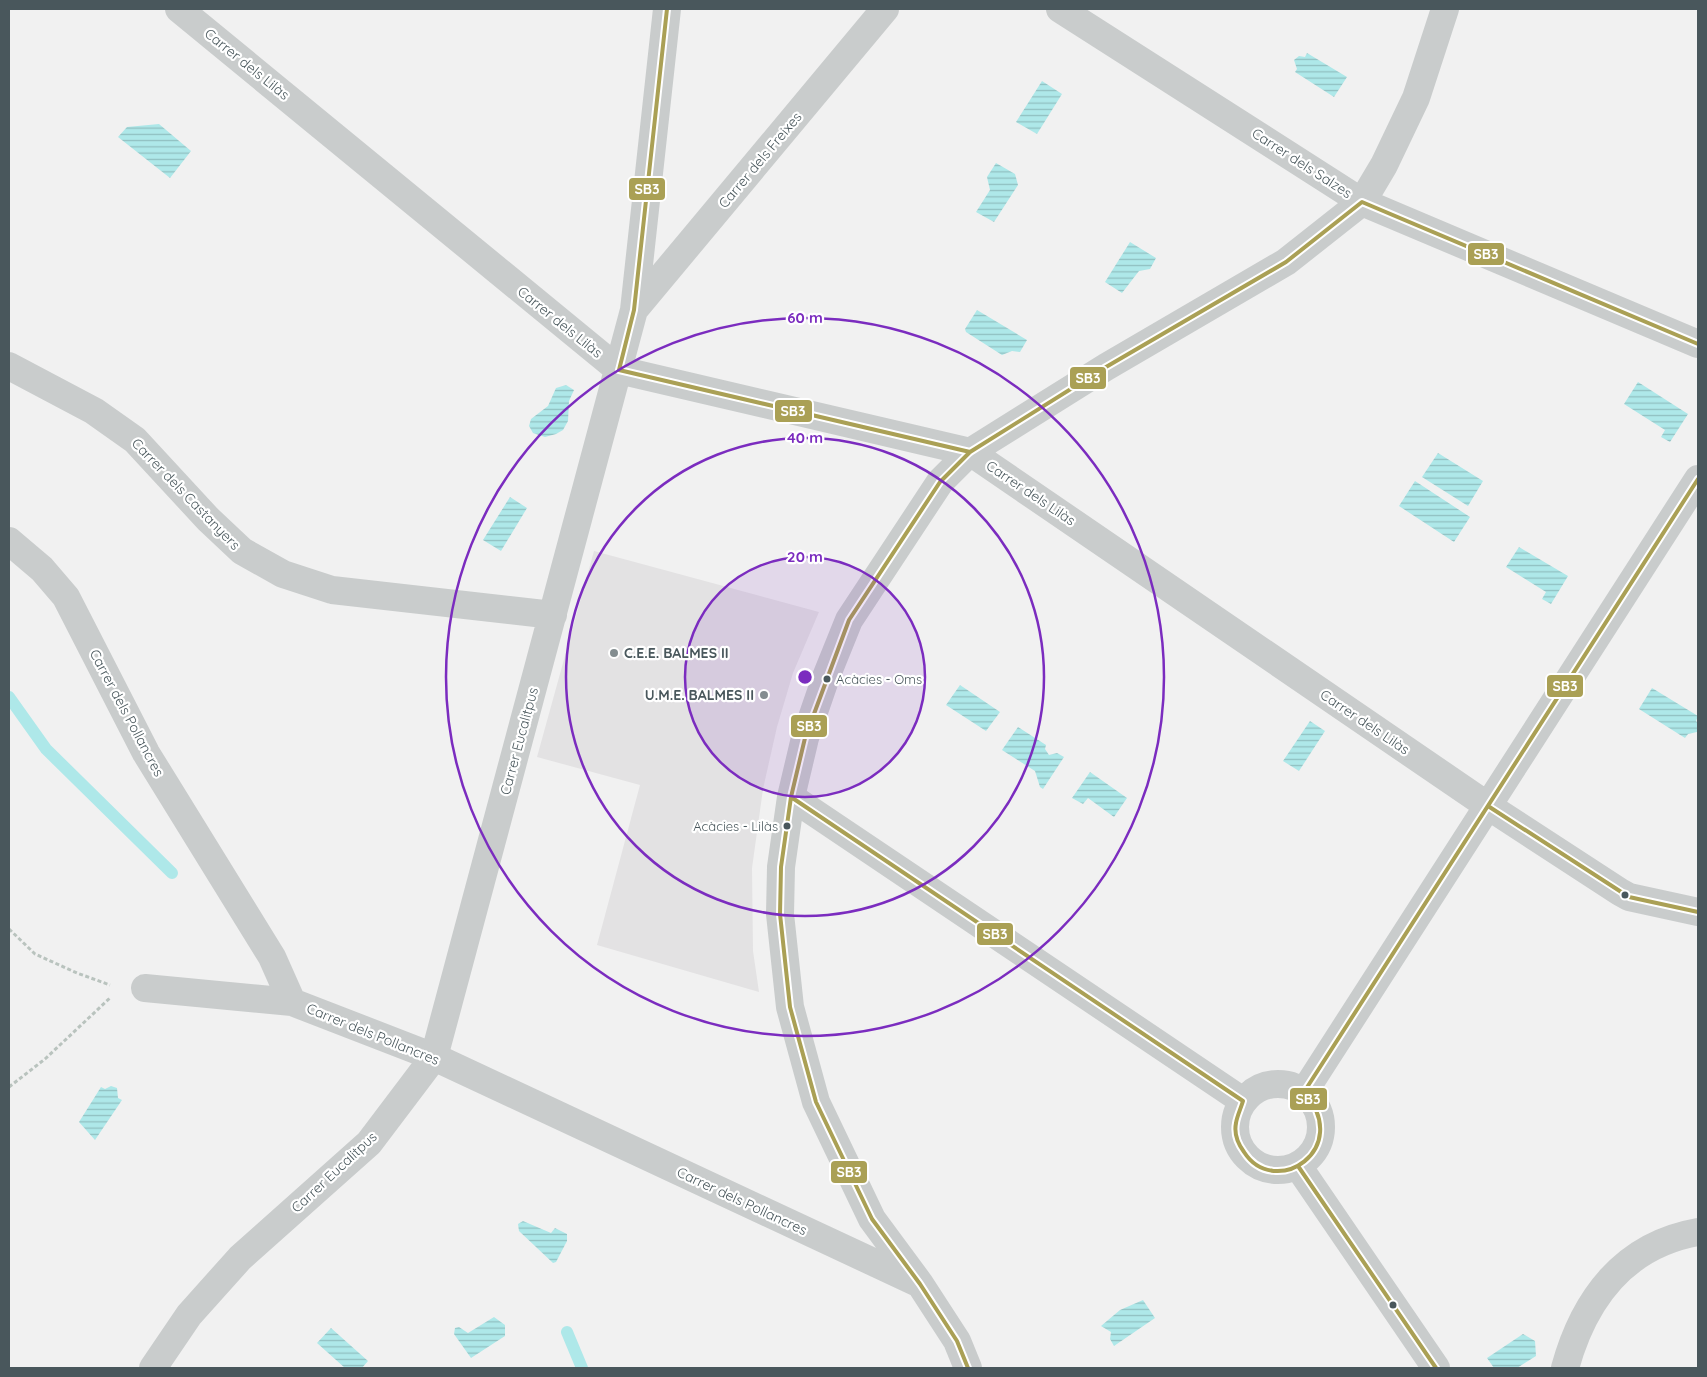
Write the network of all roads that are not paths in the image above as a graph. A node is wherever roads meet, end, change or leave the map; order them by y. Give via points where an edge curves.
1 (179, 9) edge
2 (667, 9) edge
3 (885, 9) edge
4 (1060, 9) edge
5 (1445, 9) edge
6 (1362, 202) junction
7 (634, 310) junction
8 (1698, 344) edge
9 (9, 366) edge
10 (619, 370) junction
11 (970, 452) junction
12 (1698, 479) edge
13 (9, 542) edge
14 (553, 615) junction
15 (791, 797) junction
16 (1488, 806) junction
17 (1698, 912) edge
18 (132, 988) road end
19 (292, 1002) junction
20 (434, 1058) junction
21 (1304, 1092) junction
22 (1243, 1102) junction
23 (1298, 1166) junction
24 (1698, 1232) edge
25 (920, 1284) junction
26 (153, 1368) edge
27 (968, 1368) edge
28 (1436, 1368) edge
29 (1565, 1368) edge

1 - 10 street, Carrer dels Lilàs
2 - 7 street, Carrer Eucalitpus
3 - 7 street, Carrer dels Freixes
4 - 6 street, Carrer dels Salzes
5 - 6 street via 1416,98
6 - 8 street, Carrer dels Salzes
6 - 11 street via 1286,262 1106,367
7 - 10 street, Carrer Eucalitpus
9 - 14 street, Carrer dels Castanyers via 94,411 135,440 242,551 283,574 332,590
10 - 11 street, Carrer dels Lilàs
10 - 14 street, Carrer Eucalitpus
11 - 15 street via 940,482 849,620 805,738
11 - 16 street, Carrer dels Lilàs
12 - 16 street
13 - 19 street, Carrer dels Pollancres via 42,569 66,597 146,753 272,957
14 - 20 street, Carrer Eucalitpus
15 - 22 street
15 - 25 street via 781,867 780,914 790,1008 802,1056 816,1102 872,1219
16 - 17 street, Carrer dels Lilàs via 1629,897
16 - 21 street
18 - 19 street
19 - 20 street, Carrer dels Pollancres
20 - 25 street, Carrer dels Pollancres
20 - 26 street, Carrer Eucalitpus via 369,1142 234,1265 189,1315
21 - 22 street via 1292,1085 1278,1083 1252,1092
21 - 23 street via 1320,1116 1321,1131 1318,1145 1310,1158
22 - 23 street via 1234,1130 1244,1155 1255,1165 1269,1170 1284,1171
23 - 28 street
24 - 29 street via 1659,1245 1631,1261 1608,1280 1586,1310
25 - 27 street via 957,1341

